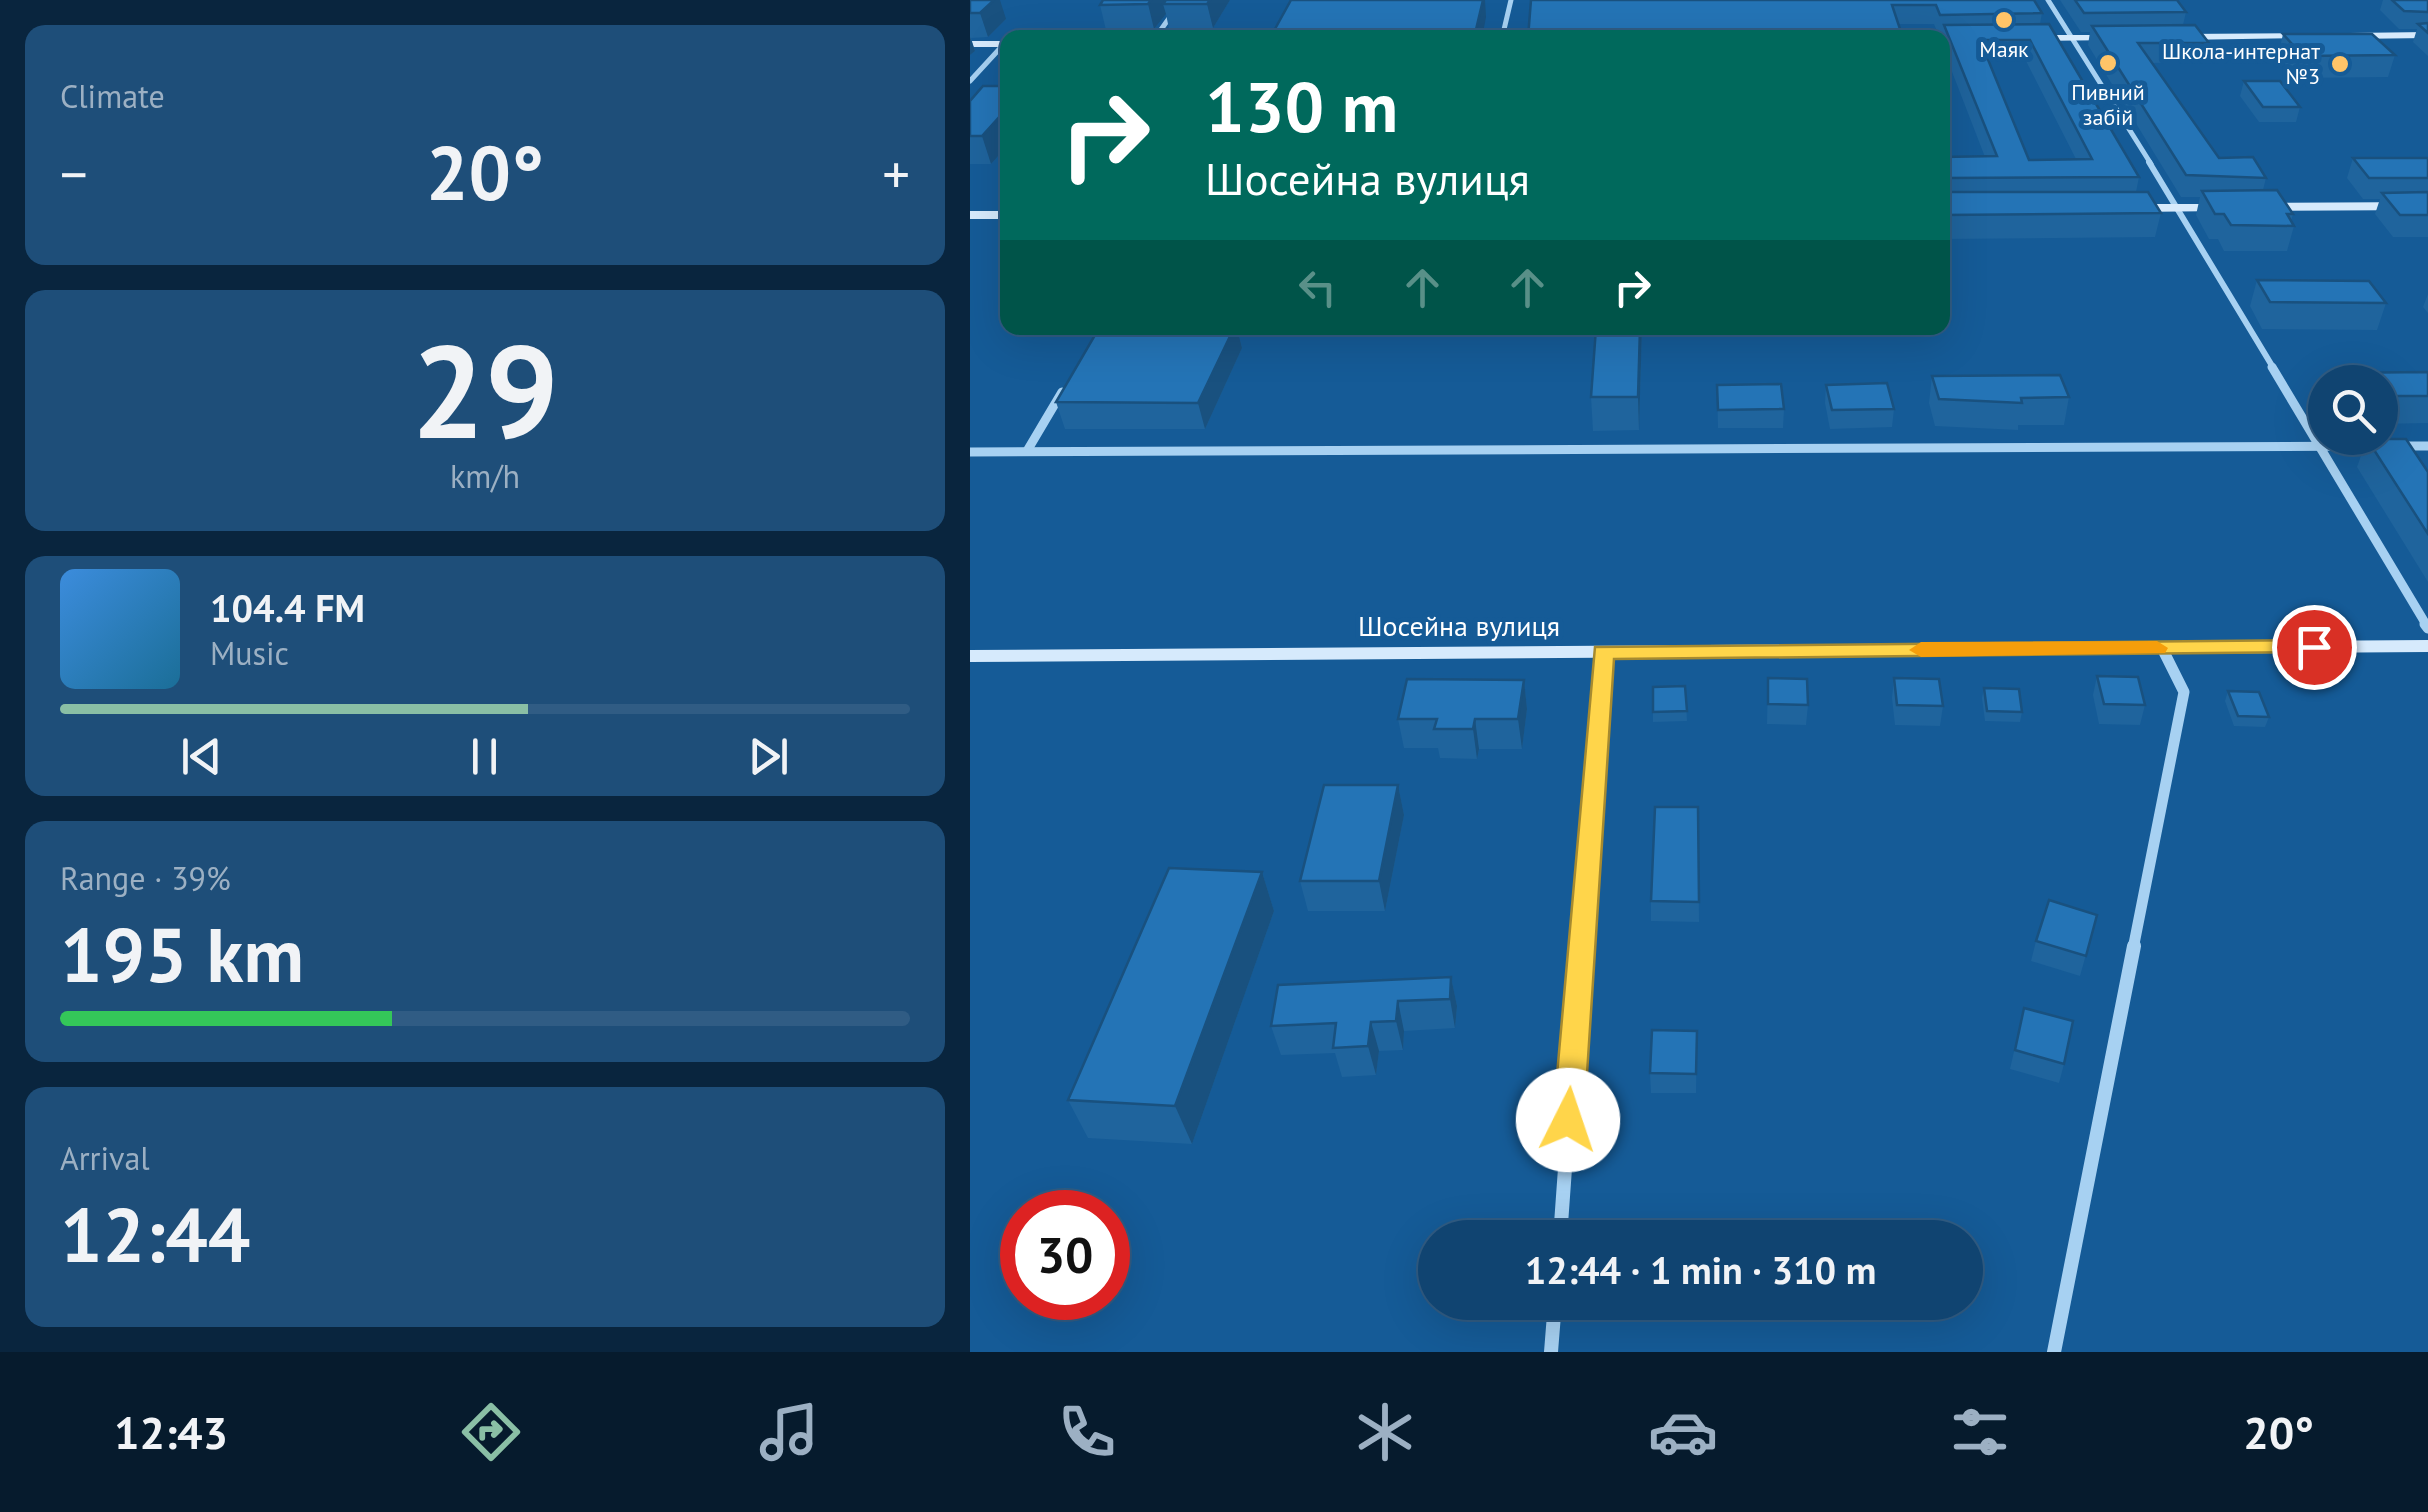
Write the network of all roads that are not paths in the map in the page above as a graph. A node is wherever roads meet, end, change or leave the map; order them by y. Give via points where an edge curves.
1 (1182, 0) edge
2 (1511, 0) edge
3 (2048, 0) edge
4 (1161, 30) edge
5 (1504, 30) edge
6 (2428, 35) edge
7 (2171, 37) edge
8 (2016, 38) edge
9 (2072, 38) junction
10 (2131, 38) edge
11 (970, 44) edge
12 (1000, 44) edge
13 (1000, 50) edge
14 (970, 81) edge
15 (2428, 206) edge
16 (2119, 208) edge
17 (2178, 208) junction
18 (2236, 208) edge
19 (2255, 208) edge
20 (1000, 214) edge
21 (970, 215) edge
22 (1064, 389) edge
23 (2308, 429) edge
24 (2308, 446) edge
25 (2398, 446) edge
26 (2428, 446) edge
27 (1027, 451) junction
28 (970, 452) edge
29 (2323, 455) edge
30 (2428, 628) edge
31 (2428, 646) edge
32 (2162, 648) junction
33 (1603, 652) junction
34 (970, 656) edge
35 (1561, 1220) edge
36 (1554, 1320) edge
37 (1552, 1352) edge
38 (2054, 1352) edge

1 - 4 street
2 - 5 street
3 - 9 street
6 - 7 street
8 - 9 street
9 - 10 street
9 - 17 street
11 - 12 street
13 - 14 street
15 - 19 street
16 - 17 street
17 - 18 street
17 - 23 street
20 - 21 street
22 - 27 street
24 - 27 street
25 - 26 street
27 - 28 street
29 - 30 street
31 - 32 street, Шосейна вулиця
32 - 33 street, Шосейна вулиця
32 - 38 street via 2184,692
33 - 34 street, Шосейна вулиця
33 - 35 street
36 - 37 street

